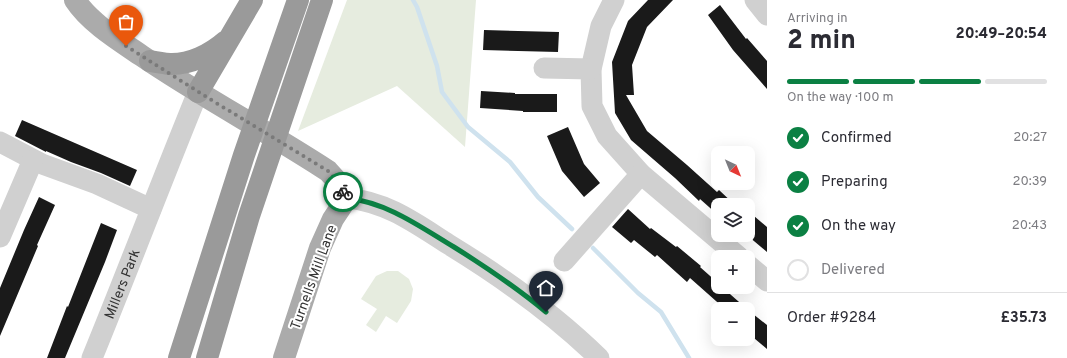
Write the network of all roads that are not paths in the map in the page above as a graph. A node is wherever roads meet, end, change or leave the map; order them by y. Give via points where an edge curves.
1 (75, 0) edge
2 (252, 0) edge
3 (298, 0) edge
4 (322, 0) edge
5 (614, 0) edge
6 (755, 0) edge
7 (767, 15) edge
8 (230, 37) junction
9 (150, 62) junction
10 (544, 68) dead end
11 (591, 69) junction
12 (205, 97) junction
13 (0, 142) edge
14 (33, 160) junction
15 (641, 174) junction
16 (347, 198) junction
17 (151, 209) junction
18 (0, 237) edge
19 (731, 250) edge
20 (564, 261) dead end
21 (755, 271) edge
22 (767, 281) edge
23 (92, 358) edge
24 (179, 358) edge
25 (206, 358) edge
26 (284, 358) edge
27 (599, 358) edge

1 - 9 main road via 99,26
2 - 8 highway
3 - 24 highway via 244,155
4 - 25 highway via 249,216
5 - 11 street via 601,26
6 - 7 street
8 - 9 highway via 209,54 189,62
8 - 12 highway
9 - 12 main road
10 - 11 street
11 - 15 street via 592,106 607,136
12 - 16 main road via 328,171
12 - 17 street, Millers Park
13 - 14 street
14 - 17 street via 98,184
14 - 18 street
15 - 19 street
15 - 20 street
16 - 26 main road, Turnells Mill Lane via 333,219 320,248
16 - 27 street via 388,208 484,266 536,303
17 - 23 street, Millers Park
21 - 22 street

